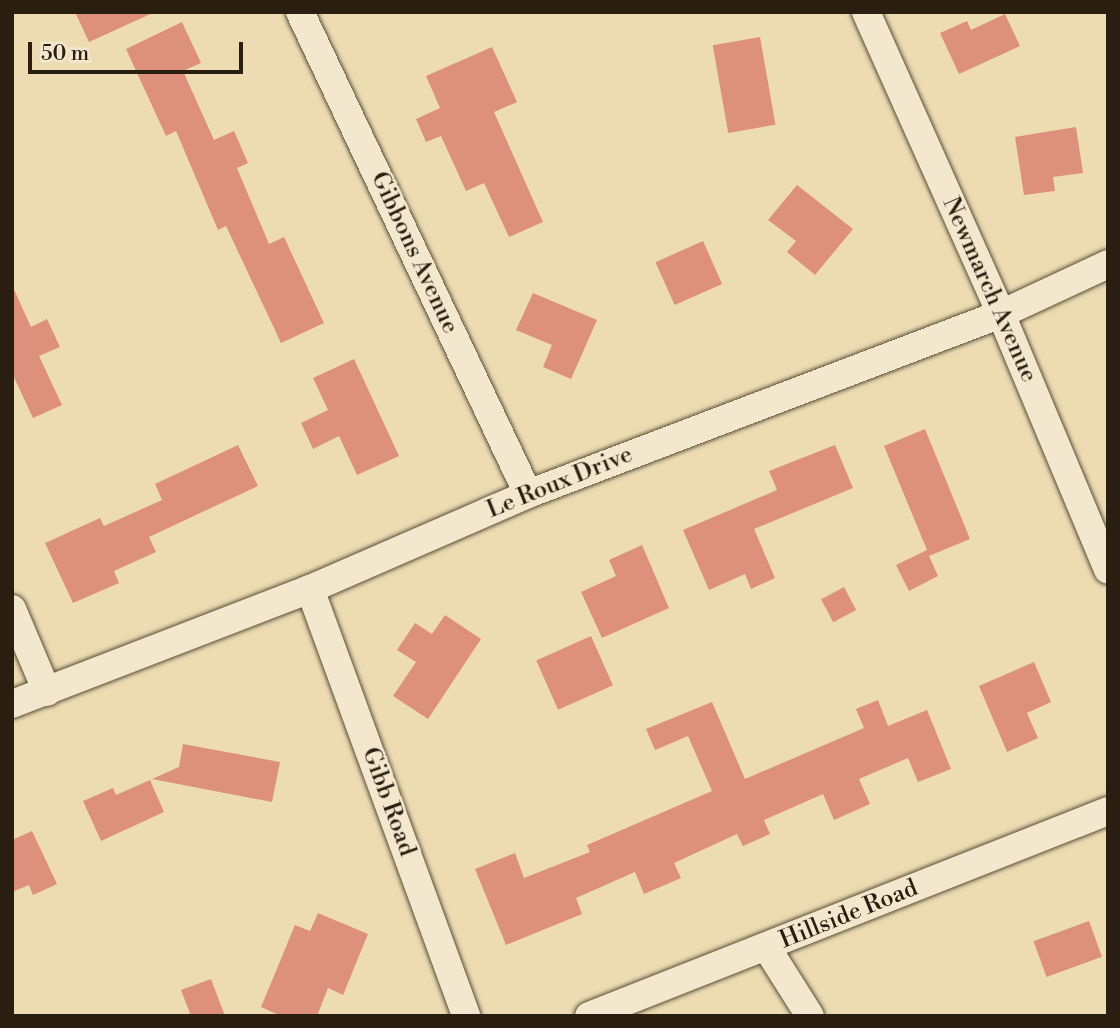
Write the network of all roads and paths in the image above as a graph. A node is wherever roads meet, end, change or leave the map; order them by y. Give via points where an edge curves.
1 (300, 12) edge
2 (866, 12) edge
3 (1108, 264) edge
4 (1001, 314) junction
5 (528, 494) junction
6 (1108, 570) edge
7 (310, 589) junction
8 (12, 609) edge
9 (47, 692) junction
10 (12, 704) edge
11 (1108, 811) edge
12 (767, 948) junction
13 (466, 1016) edge
14 (589, 1016) edge
15 (810, 1016) edge

1 - 5 street, Gibbons Avenue
2 - 4 street, Newmarch Avenue
3 - 4 street, Le Roux Drive
4 - 5 street, Le Roux Drive
4 - 6 street, Newmarch Avenue
5 - 7 street, Le Roux Drive
7 - 9 street, Le Roux Drive
7 - 13 street, Gibb Road
8 - 9 street
9 - 10 street, Le Roux Drive
11 - 12 street, Hillside Road
12 - 14 street, Hillside Road
12 - 15 street

